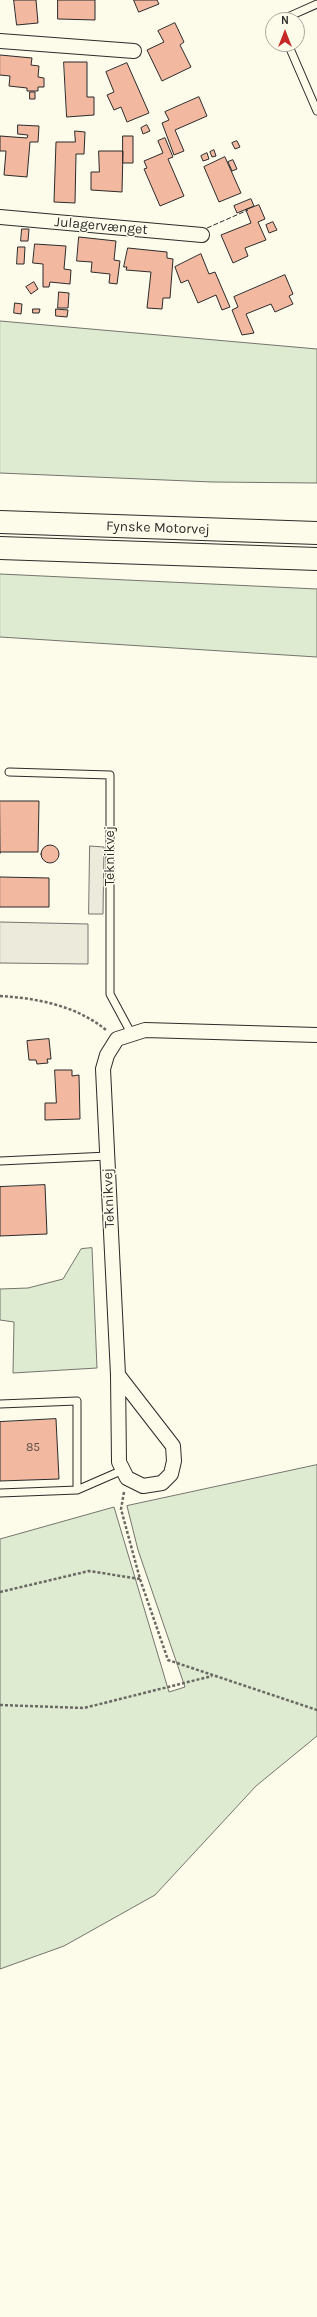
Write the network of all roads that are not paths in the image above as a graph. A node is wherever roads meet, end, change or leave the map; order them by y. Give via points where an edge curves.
1 (317, 4) edge
2 (299, 12) edge
3 (0, 41) edge
4 (134, 51) dead end
5 (291, 52) edge
6 (317, 111) edge
7 (0, 217) edge
8 (202, 235) dead end
9 (0, 522) edge
10 (317, 533) edge
11 (0, 548) edge
12 (317, 559) edge
13 (9, 772) dead end
14 (131, 1033) junction
15 (317, 1035) edge
16 (108, 1156) junction
17 (0, 1161) edge
18 (118, 1375) junction
19 (0, 1404) edge
20 (125, 1474) junction
21 (77, 1490) junction
22 (0, 1493) edge

1 - 2 lane
3 - 4 street
5 - 6 lane
7 - 8 street, Julagervænget
9 - 10 highway, Fynske Motorvej
11 - 12 highway, Fynske Motorvej
13 - 14 lane, Teknikvej via 110,775 110,994
14 - 15 street via 145,1030
14 - 16 street, Teknikvej via 117,1039 107,1055 103,1069
16 - 17 lane
16 - 18 street, Teknikvej
18 - 20 street, Teknikvej via 119,1455
18 - 20 street via 173,1446 174,1453 171,1474 162,1483 143,1486
19 - 21 lane via 77,1401
20 - 21 lane
21 - 22 lane

